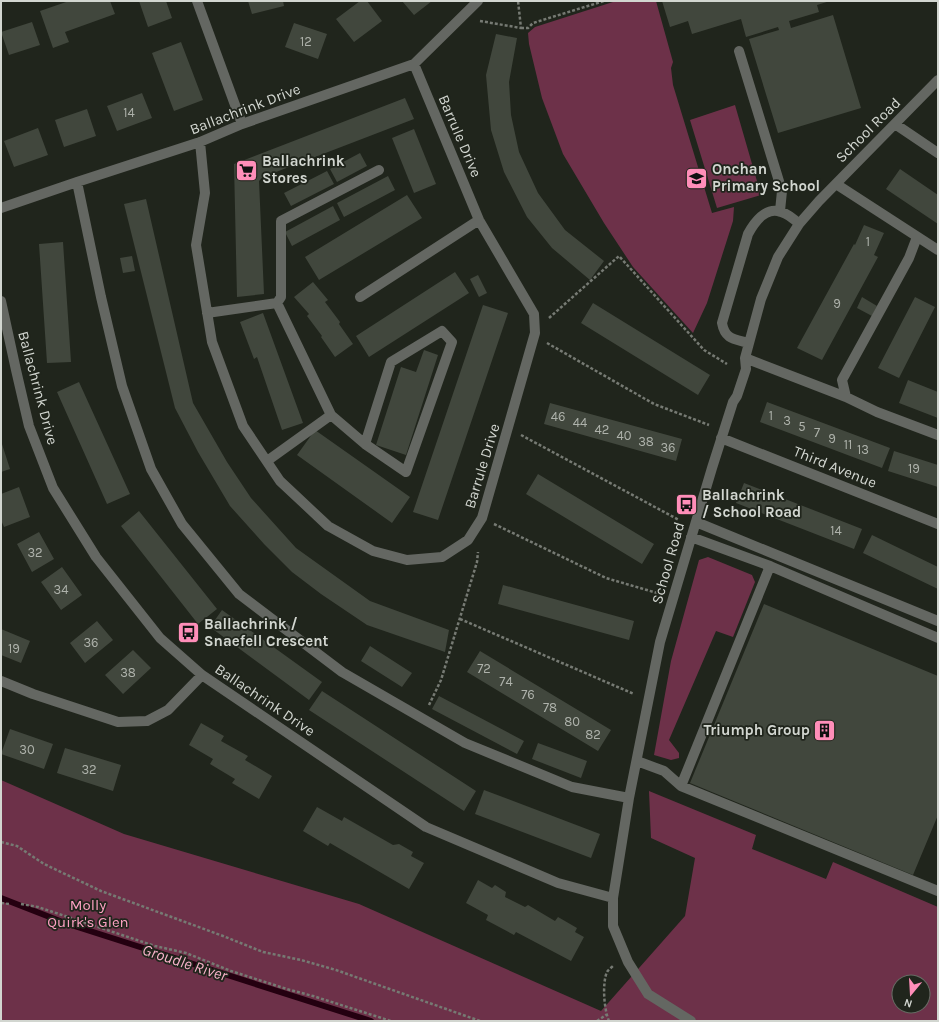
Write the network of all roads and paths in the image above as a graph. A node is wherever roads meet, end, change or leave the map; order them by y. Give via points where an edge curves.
1 (197, 1) edge
2 (478, 1) edge
3 (518, 1) edge
4 (604, 1) edge
5 (462, 18) junction
6 (521, 28) junction
7 (739, 51) dead end
8 (414, 64) junction
9 (938, 80) edge
10 (242, 124) junction
11 (895, 124) junction
12 (200, 142) junction
13 (938, 153) edge
14 (379, 170) dead end
15 (77, 182) junction
16 (836, 184) junction
17 (1, 208) edge
18 (780, 211) junction
19 (479, 220) junction
20 (800, 224) junction
21 (917, 237) junction
22 (938, 250) edge
23 (360, 297) dead end
24 (1, 301) edge
25 (277, 303) junction
26 (207, 313) junction
27 (534, 333) junction
28 (749, 343) junction
29 (745, 358) junction
30 (727, 364) dead end
31 (846, 397) junction
32 (331, 415) junction
33 (710, 425) dead end
34 (509, 428) junction
35 (938, 435) edge
36 (721, 438) junction
37 (365, 444) junction
38 (267, 461) junction
39 (482, 518) junction
40 (679, 520) dead end
41 (696, 522) junction
42 (938, 524) edge
43 (691, 537) junction
44 (479, 547) dead end
45 (770, 566) junction
46 (657, 593) dead end
47 (460, 619) junction
48 (938, 621) edge
49 (938, 638) edge
50 (202, 675) junction
51 (1, 681) edge
52 (635, 694) dead end
53 (422, 718) junction
54 (637, 761) junction
55 (681, 786) junction
56 (630, 798) junction
57 (1, 842) edge
58 (938, 891) edge
59 (613, 898) junction
60 (1, 903) edge
61 (9, 904) dead end
62 (21, 904) dead end
63 (607, 972) dead end
64 (606, 1015) junction
65 (391, 1021) edge
66 (480, 1021) edge
67 (597, 1021) edge
68 (609, 1021) edge
69 (691, 1021) edge

1 - 10 street
2 - 5 street, Ballachrink Drive
3 - 6 path
4 - 6 path via 533,23 528,28
5 - 6 path
5 - 8 street, Ballachrink Drive
7 - 18 street via 782,191
8 - 10 street, Ballachrink Drive
8 - 19 street, Barrule Drive
9 - 11 street, School Road
10 - 12 street, Ballachrink Drive
11 - 13 street
11 - 16 street, School Road
12 - 15 street, Ballachrink Drive
12 - 26 street, Barrule Drive via 205,193 196,245
14 - 25 street via 281,221 281,297
15 - 17 street, Ballachrink Drive
15 - 53 street via 122,386 151,469 182,524 239,594 342,672
16 - 20 street, School Road
16 - 21 street
18 - 20 street
18 - 28 street via 763,215 748,234 722,323 727,336
19 - 23 street
19 - 27 street, Barrule Drive via 534,314
20 - 28 street, School Road via 778,257 761,299
21 - 22 street
21 - 31 street via 909,258 842,380
24 - 50 street, Ballachrink Drive via 29,426 53,488 96,557 160,638
25 - 26 street
25 - 32 street
26 - 38 street, Barrule Drive via 212,342 243,426
27 - 30 path via 619,256 704,350
27 - 33 path via 654,404
27 - 34 street, Barrule Drive
28 - 29 street, School Road
29 - 31 street
29 - 36 street, School Road via 746,369
31 - 35 street via 877,412
32 - 37 street
32 - 38 street
34 - 39 street, Barrule Drive
34 - 40 path
36 - 41 street, School Road
36 - 42 street, Third Avenue
37 - 37 street via 406,472 452,342 442,331 391,362
38 - 39 street, Barrule Drive via 280,481 328,526 373,551 407,560 442,557 468,540
39 - 46 path via 606,578
41 - 43 street, School Road
41 - 48 street
43 - 45 street
43 - 54 street, School Road via 660,642
44 - 47 path
45 - 49 street
45 - 55 street
47 - 52 path
47 - 53 path via 441,680
50 - 51 street via 168,710 147,721 118,722
50 - 59 street, Ballachrink Drive via 426,827 558,883
53 - 56 street via 465,743 572,787
54 - 55 street via 664,771
54 - 56 street, School Road
55 - 58 street
56 - 59 street, School Road
57 - 66 path via 17,846 44,864 101,891 263,952 336,970
59 - 69 street, School Road via 613,926 628,962 648,994
60 - 61 path
62 - 65 path via 38,907 155,946 186,953 290,990
63 - 64 path via 604,995
64 - 67 path
64 - 68 path

